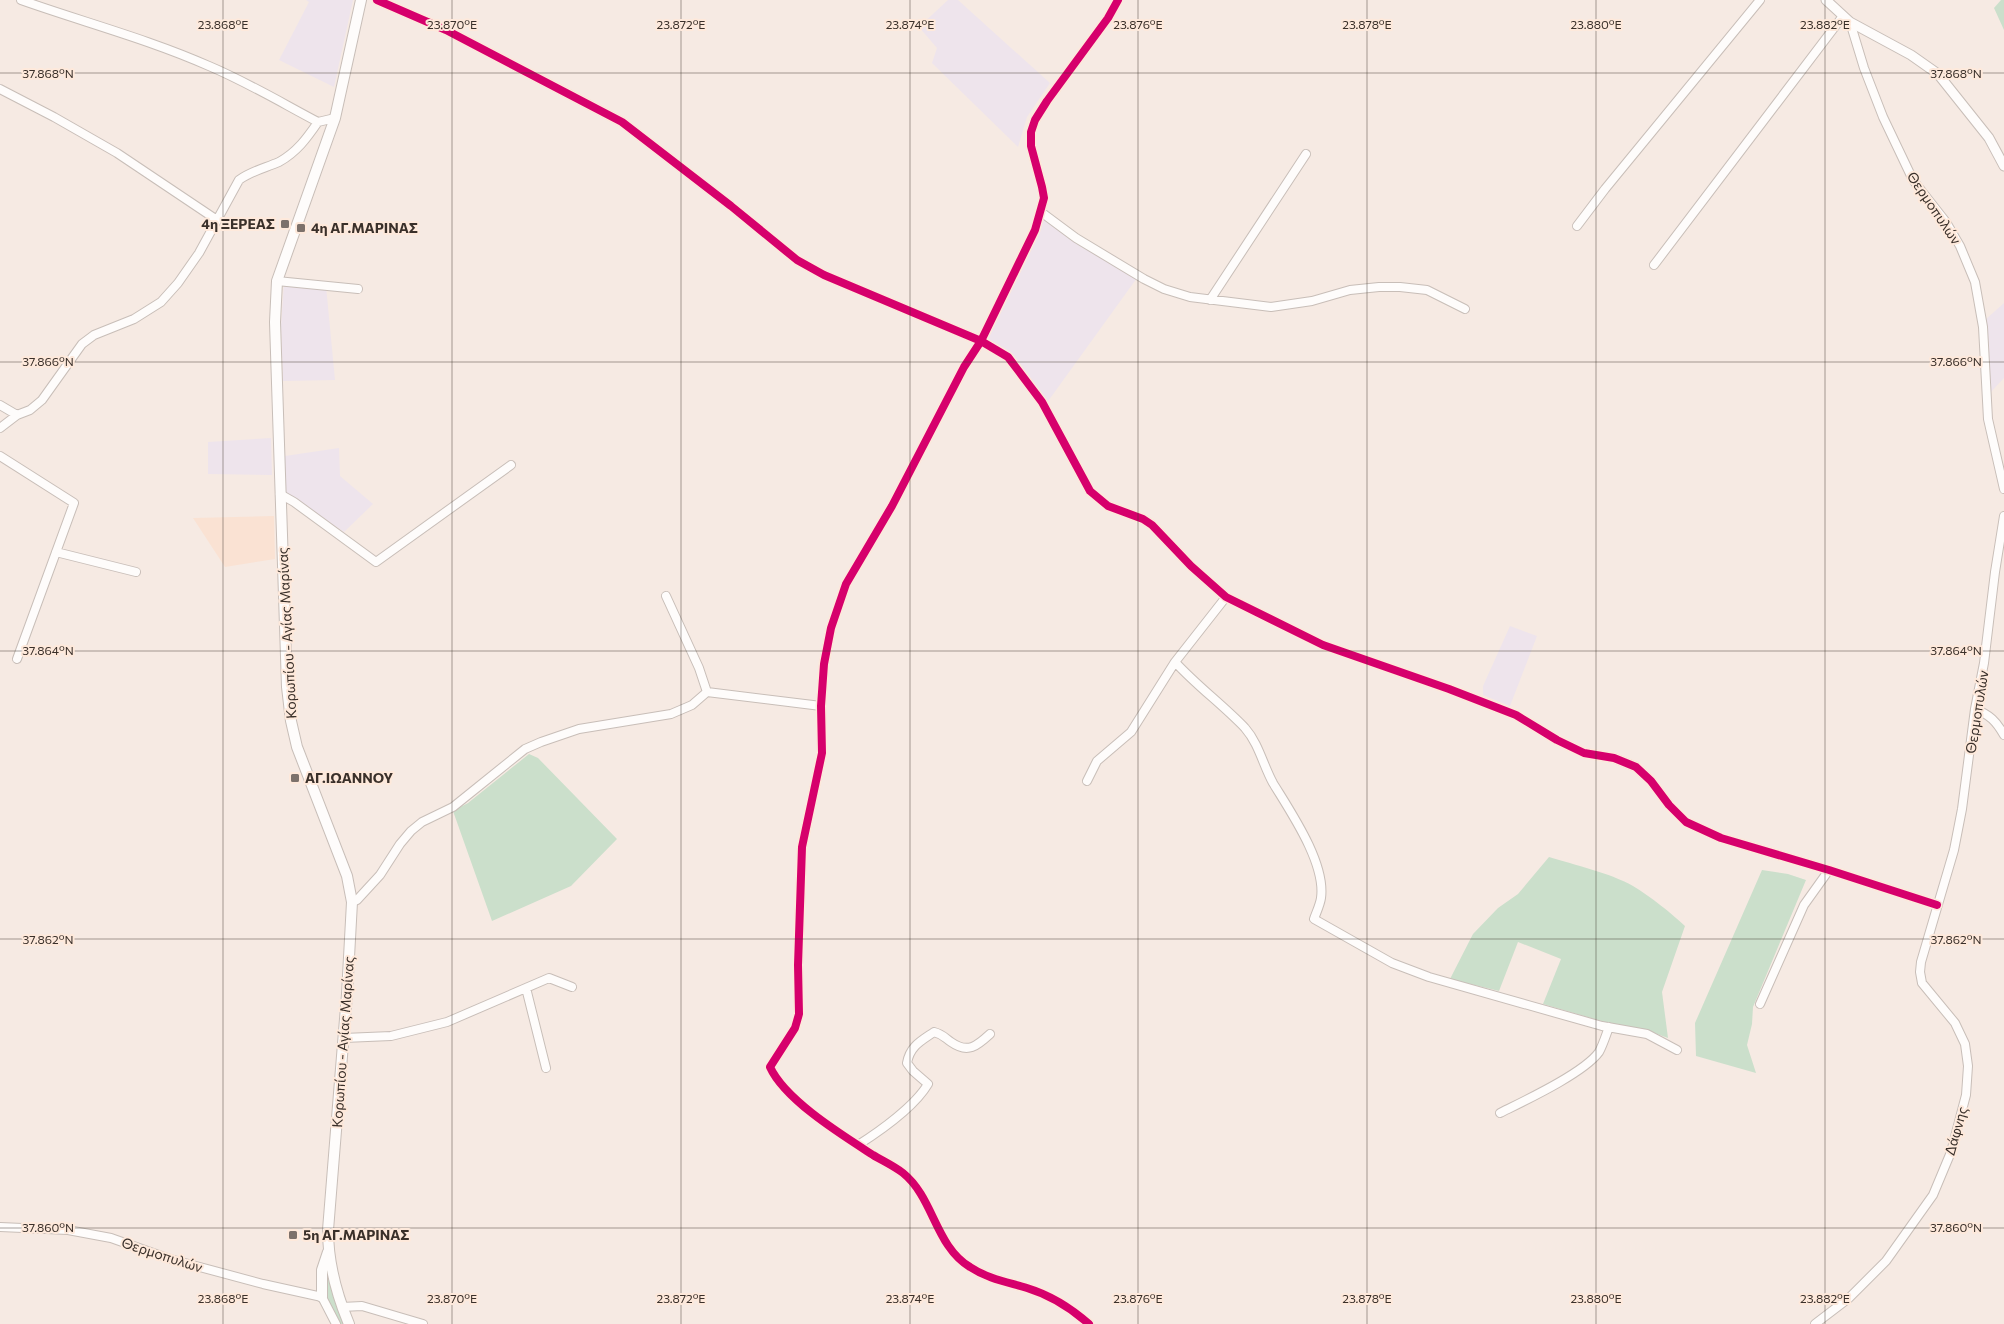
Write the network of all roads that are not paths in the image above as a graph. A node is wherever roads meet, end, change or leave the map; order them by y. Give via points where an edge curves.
1 (21, 0) edge
2 (361, 0) edge
3 (377, 0) edge
4 (1118, 0) edge
5 (1760, 0) edge
6 (1826, 0) edge
7 (1847, 19) junction
8 (0, 90) edge
9 (335, 118) junction
10 (318, 122) junction
11 (1306, 154) dead end
12 (2004, 166) edge
13 (1041, 212) junction
14 (217, 220) junction
15 (1577, 226) dead end
16 (1654, 264) dead end
17 (277, 281) junction
18 (358, 289) dead end
19 (1210, 300) junction
20 (1465, 309) dead end
21 (981, 341) junction
22 (0, 405) edge
23 (17, 415) junction
24 (0, 428) edge
25 (0, 456) edge
26 (511, 465) dead end
27 (2004, 489) edge
28 (280, 494) junction
29 (2004, 516) edge
30 (56, 552) junction
31 (136, 572) dead end
32 (666, 596) dead end
33 (1226, 597) junction
34 (17, 659) dead end
35 (1175, 662) junction
36 (707, 692) junction
37 (821, 706) junction
38 (1975, 709) junction
39 (2004, 735) edge
40 (1087, 781) dead end
41 (1829, 870) junction
42 (352, 902) junction
43 (1937, 905) junction
44 (572, 987) dead end
45 (526, 988) junction
46 (1760, 1004) dead end
47 (1608, 1027) junction
48 (990, 1034) dead end
49 (344, 1038) junction
50 (1677, 1050) dead end
51 (546, 1068) dead end
52 (1500, 1113) dead end
53 (858, 1145) junction
54 (0, 1227) edge
55 (328, 1251) junction
56 (322, 1297) junction
57 (342, 1307) junction
58 (336, 1324) edge
59 (349, 1324) edge
60 (423, 1324) edge
61 (1090, 1324) edge
62 (1816, 1324) edge

1 - 10 street via 208,66
2 - 9 main road, Κορωπίου - Αγίας Μαρίνας
3 - 21 street via 446,30 622,122 804,264
4 - 13 street via 1035,120 1031,146 1044,198
5 - 15 street
6 - 7 street
7 - 12 street via 1910,54 1938,74 1989,138
7 - 16 street
7 - 27 street, Θερμοπυλών via 1883,118 1913,180 1946,222 1975,282 1983,327 1988,419
8 - 14 street via 117,153
9 - 10 street
9 - 17 main road, Κορωπίου - Αγίας Μαρίνας
10 - 14 street via 290,155 239,180
11 - 19 street
13 - 19 street via 1076,238 1164,289
13 - 21 street
14 - 23 street via 199,253 161,302 82,344 42,400
17 - 18 street
17 - 28 main road, Κορωπίου - Αγίας Μαρίνας via 275,322
19 - 20 street via 1271,307 1312,301 1350,290 1400,287 1427,290
21 - 33 street via 1008,357 1042,402 1090,491 1108,506 1152,525
21 - 37 street via 846,584 831,628
22 - 23 street
23 - 24 street
25 - 30 street via 74,503
26 - 28 street via 376,562
28 - 42 main road, Κορωπίου - Αγίας Μαρίνας via 291,720 297,747 347,876
29 - 38 street, Θερμοπυλών
30 - 31 street
30 - 34 street
32 - 36 street
33 - 35 street
33 - 41 street via 1323,645 1516,715 1584,753 1614,758 1636,768 1686,822 1721,838
35 - 40 street via 1131,732 1097,761
35 - 47 street via 1246,730 1293,814 1320,875 1321,897 1314,920 1402,967 1429,977
36 - 37 street
36 - 42 street via 692,705 671,714 579,729 525,749 454,807 411,831 380,875
37 - 53 street via 822,753 802,847 799,1014 795,1028 770,1067 784,1089
38 - 39 street via 1988,714
38 - 43 street, Θερμοπυλών via 1962,809 1954,850
41 - 43 street
41 - 46 street via 1804,905
42 - 49 main road, Κορωπίου - Αγίας Μαρίνας
43 - 62 street, Δάφνης via 1921,962 1922,983 1955,1023 1966,1044 1968,1066 1966,1095 1951,1152 1933,1195 1886,1261 1849,1298
44 - 45 street via 549,978
45 - 49 street via 446,1022 391,1036
45 - 51 street
47 - 50 street via 1647,1034
47 - 52 street via 1599,1052 1587,1065
48 - 53 street via 971,1048 961,1047 943,1034 934,1032 916,1043 908,1063 912,1071 928,1084 876,1134
49 - 55 main road, Κορωπίου - Αγίας Μαρίνας
53 - 61 street via 902,1172 915,1184 950,1251 960,1260 998,1281 1028,1288 1054,1299
54 - 56 street, Θερμοπυλών via 68,1230 111,1238 178,1261
55 - 56 main road via 322,1270
55 - 57 main road, Κορωπίου - Αγίας Μαρίνας
56 - 58 street
57 - 59 main road, Κορωπίου - Αγίας Μαρίνας
57 - 60 street via 362,1306

